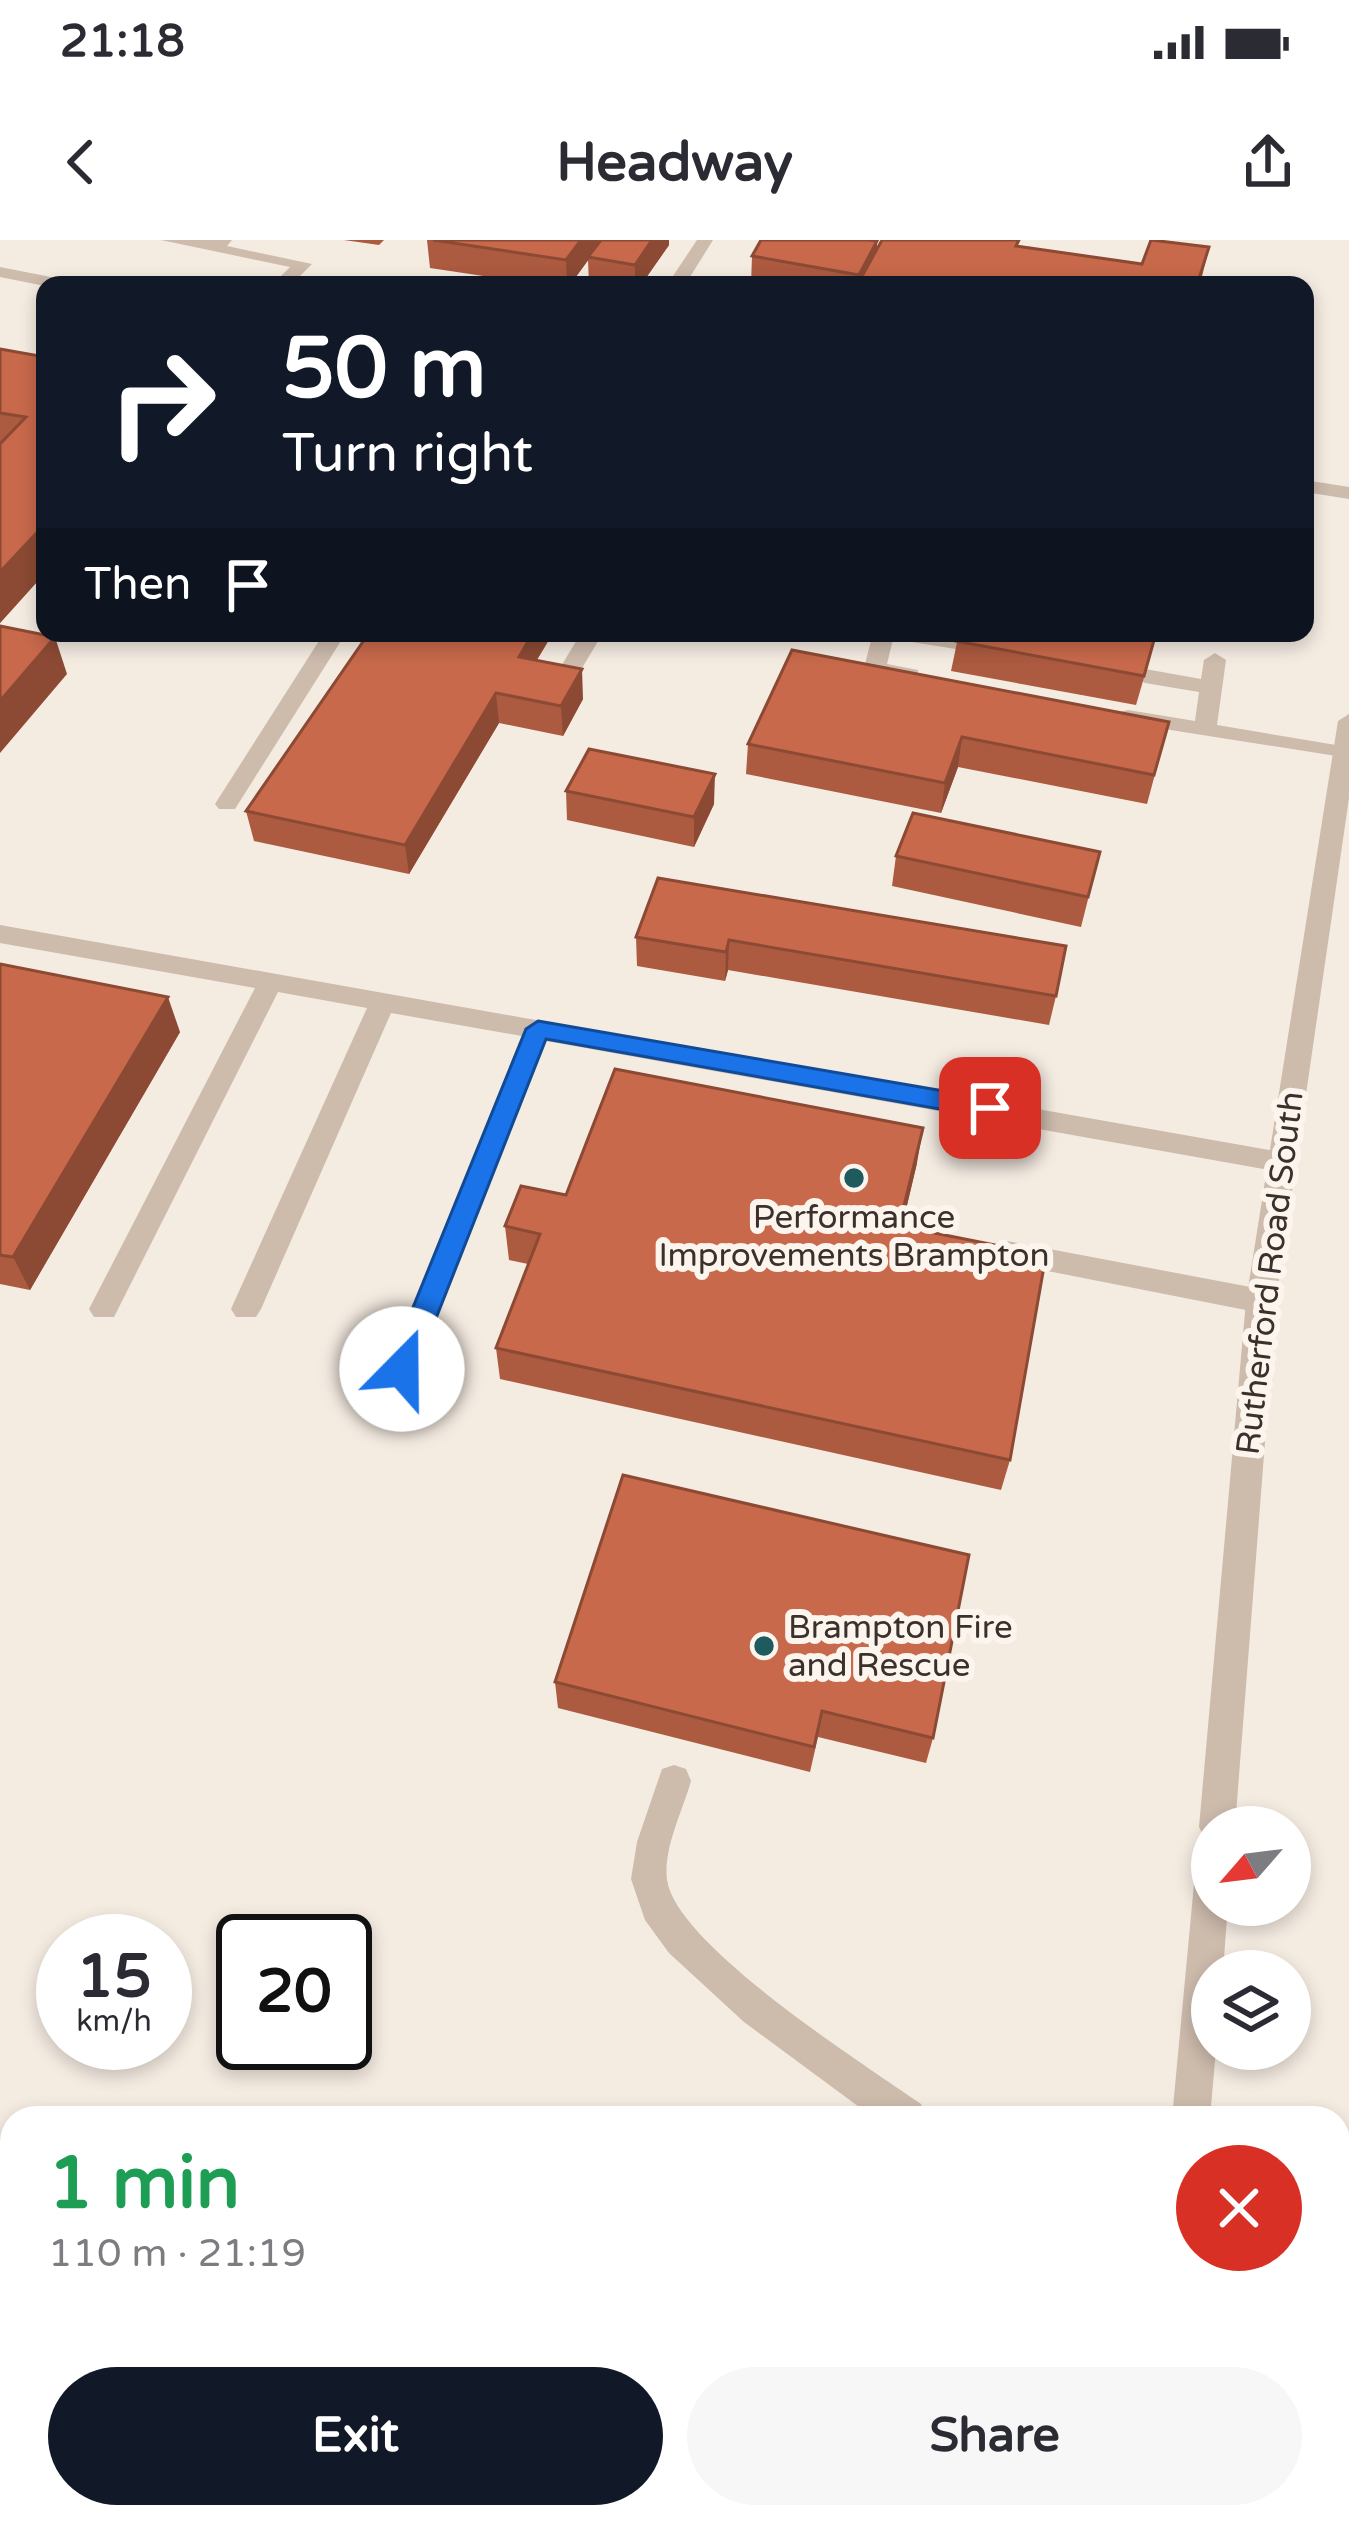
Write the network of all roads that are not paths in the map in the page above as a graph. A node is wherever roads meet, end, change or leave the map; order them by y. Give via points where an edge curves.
1 (169, 240) edge
2 (705, 240) edge
3 (218, 244) edge
4 (0, 272) edge
5 (290, 276) edge
6 (682, 276) edge
7 (36, 279) edge
8 (1314, 487) edge
9 (1349, 493) edge
10 (329, 642) edge
11 (587, 642) edge
12 (882, 642) edge
13 (950, 642) edge
14 (962, 644) edge
15 (1215, 660) dead end
16 (1145, 676) edge
17 (565, 678) edge
18 (942, 681) edge
19 (1210, 687) junction
20 (1099, 711) edge
21 (1349, 721) edge
22 (1205, 730) junction
23 (1346, 738) edge
24 (227, 804) dead end
25 (0, 934) edge
26 (272, 980) junction
27 (383, 1000) junction
28 (538, 1029) junction
29 (1280, 1162) junction
30 (969, 1244) edge
31 (1261, 1301) junction
32 (104, 1309) dead end
33 (246, 1310) dead end
34 (402, 1369) dead end
35 (674, 1781) dead end
36 (1219, 1806) edge
37 (1208, 1926) edge
38 (890, 2106) edge
39 (1192, 2106) edge

1 - 3 street
2 - 6 street
3 - 5 street via 303,264
4 - 7 street
8 - 9 street
10 - 24 street
11 - 17 street
12 - 18 street via 875,668
13 - 14 street
15 - 19 street
16 - 19 street
19 - 22 street
20 - 22 street
21 - 23 street, Rutherford Road South
22 - 23 street
23 - 29 street, Rutherford Road South
25 - 26 street
26 - 27 street
26 - 32 street
27 - 28 street
27 - 33 street
28 - 29 street
28 - 34 street
29 - 31 street, Rutherford Road South
30 - 31 street
31 - 36 street, Rutherford Road South
35 - 38 street via 648,1880 664,1917 731,1990
37 - 39 street

